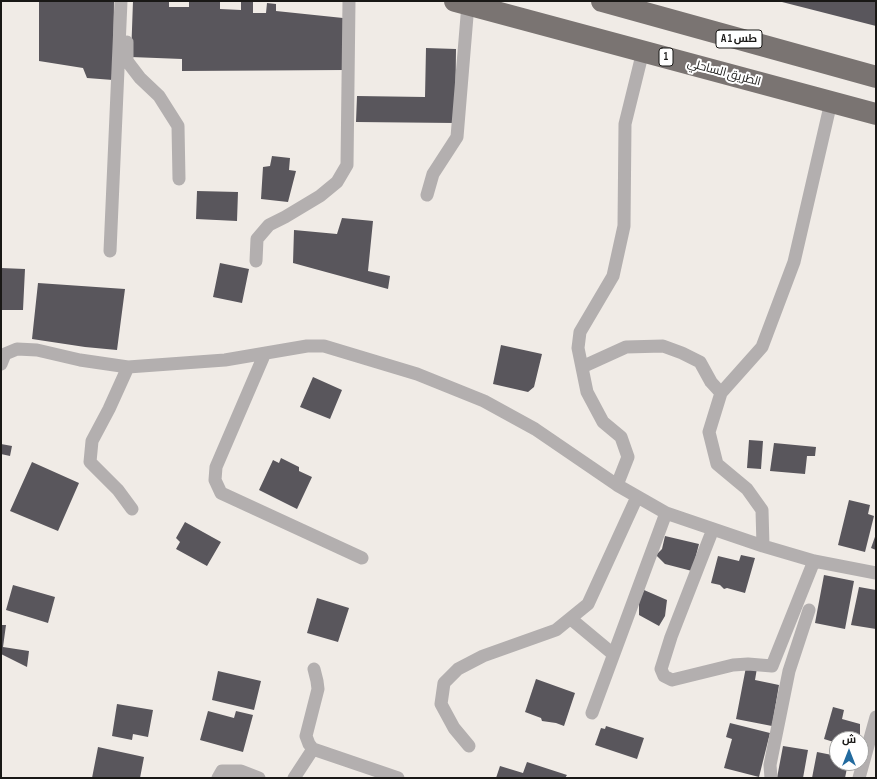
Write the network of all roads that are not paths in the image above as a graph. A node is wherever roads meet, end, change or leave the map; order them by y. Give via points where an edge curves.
1 (121, 1) edge
2 (128, 1) edge
3 (349, 1) edge
4 (602, 1) edge
5 (462, 3) edge
6 (636, 5) edge
7 (643, 51) junction
8 (876, 77) edge
9 (831, 102) junction
10 (876, 114) edge
11 (179, 179) dead end
12 (427, 195) dead end
13 (110, 251) dead end
14 (256, 261) dead end
15 (265, 353) junction
16 (1, 364) edge
17 (128, 367) junction
18 (582, 367) junction
19 (721, 393) junction
20 (618, 485) junction
21 (637, 497) junction
22 (132, 509) dead end
23 (666, 513) junction
24 (713, 529) junction
25 (763, 546) junction
26 (362, 558) dead end
27 (814, 561) junction
28 (876, 573) edge
29 (809, 610) dead end
30 (571, 619) junction
31 (613, 654) junction
32 (314, 669) dead end
33 (592, 713) dead end
34 (876, 719) edge
35 (469, 746) dead end
36 (314, 749) junction
37 (218, 778) edge
38 (259, 778) edge
39 (294, 778) edge
40 (398, 778) edge
41 (771, 778) edge
42 (859, 778) edge

1 - 13 street
2 - 11 street via 128,61 140,78 159,96 178,126
3 - 14 street via 347,165 337,182 320,196 269,225 257,239
4 - 6 highway, A 1 طس
5 - 7 highway, الطريق الساحلي / 1
5 - 12 street via 457,137 433,174
6 - 8 highway, A 1 طس
7 - 9 highway, الطريق الساحلي / 1
7 - 18 street via 625,124 624,226 613,276 580,332 578,348
9 - 10 highway, الطريق الساحلي / 1
9 - 19 street via 794,262 762,348
15 - 17 street via 225,360
15 - 20 street via 307,346 324,346 417,374 484,401 535,430
15 - 26 street via 216,467 215,480 218,487 221,493
16 - 17 street via 5,354 17,349 37,350
17 - 22 street via 92,441 90,462 118,490
18 - 19 street via 626,347 663,346 700,362 711,382
18 - 20 street via 587,392 603,422 621,437 628,457
19 - 25 street via 709,432 717,464 747,489 762,510
20 - 21 street
21 - 23 street
21 - 30 street via 588,604
23 - 24 street
23 - 31 street
24 - 25 street
24 - 27 street via 661,669 664,676 672,680 733,665 772,666
25 - 27 street
27 - 28 street
29 - 41 street via 789,671 770,765
30 - 31 street
30 - 35 street via 556,630 483,656 458,669 444,683 441,704 454,728
31 - 33 street
32 - 36 street via 318,689 306,736 308,744
34 - 42 street
36 - 39 street
36 - 40 street
37 - 38 street via 222,771 241,771

